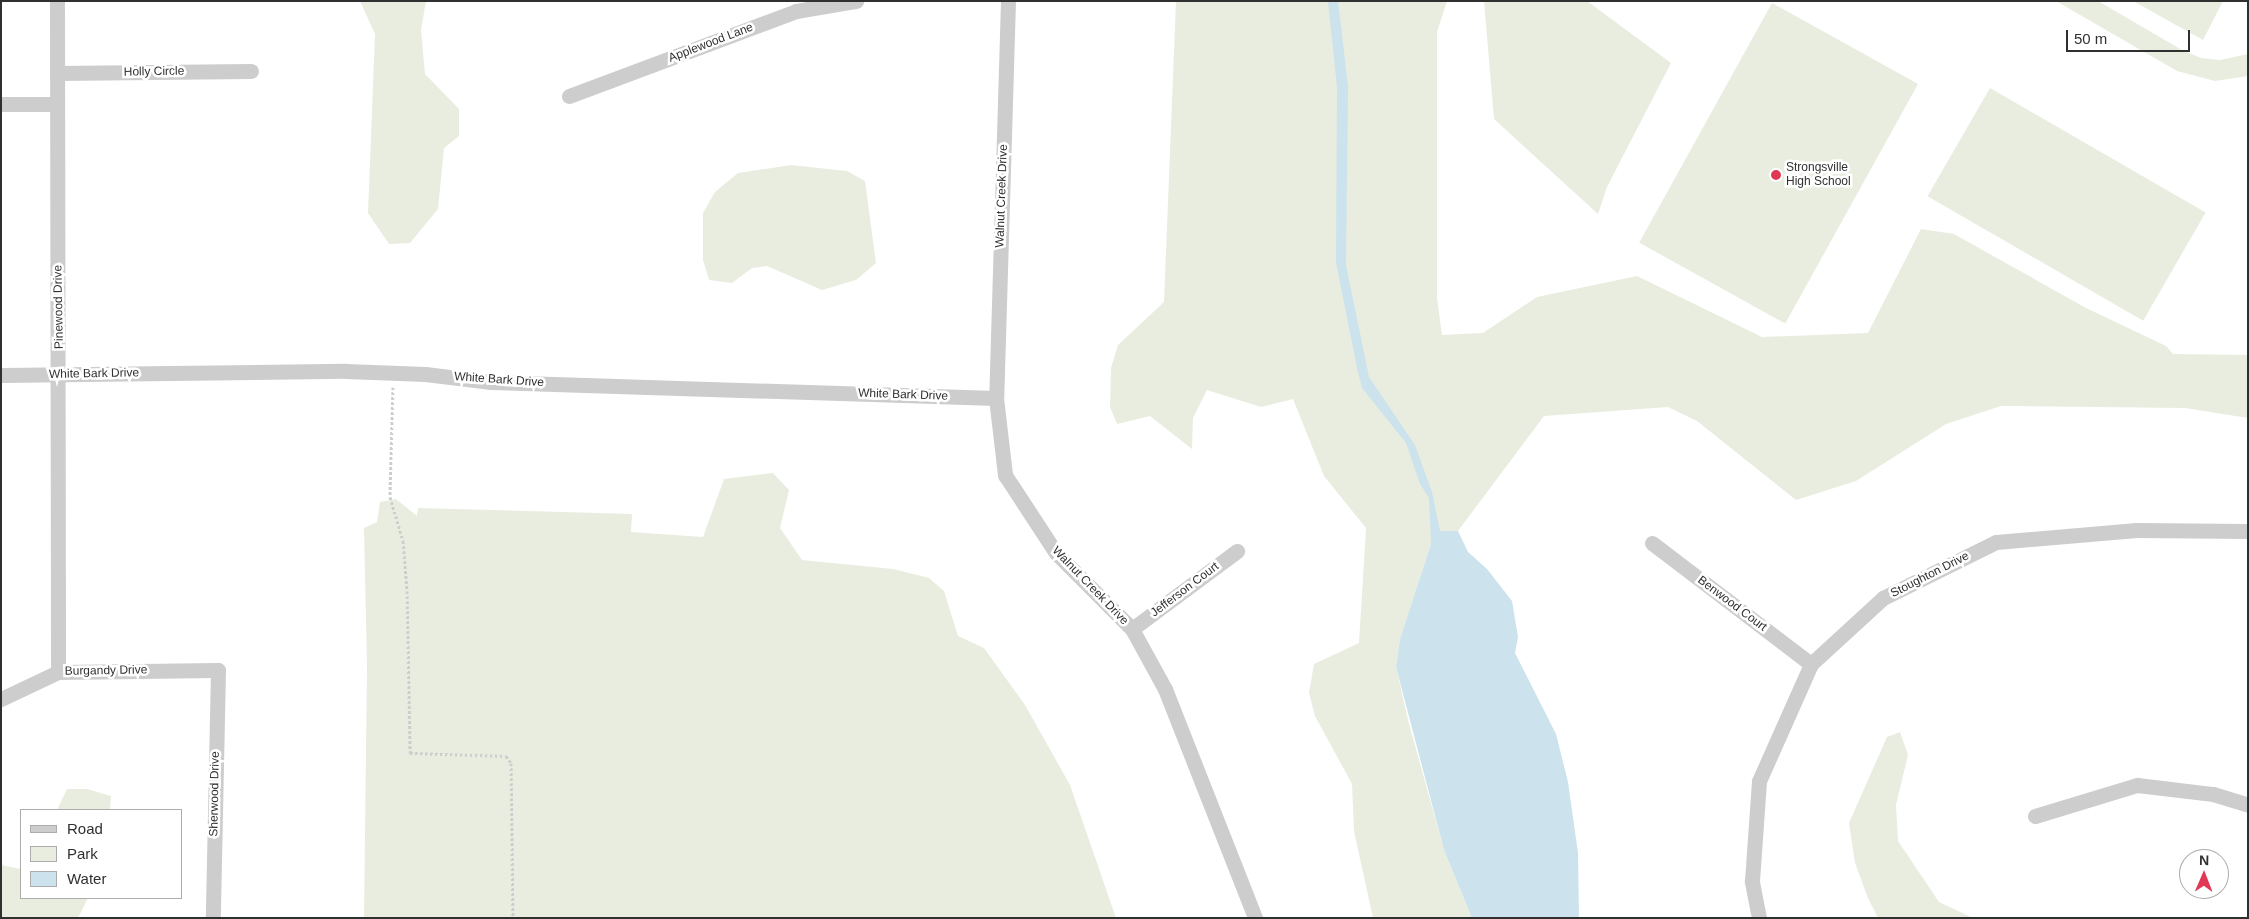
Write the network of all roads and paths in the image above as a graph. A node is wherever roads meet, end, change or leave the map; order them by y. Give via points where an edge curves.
1 (58, 1) edge
2 (856, 1) edge
3 (1008, 1) edge
4 (252, 71) dead end
5 (58, 73) junction
6 (569, 96) dead end
7 (1, 104) edge
8 (57, 104) junction
9 (393, 373) junction
10 (60, 374) junction
11 (1, 375) edge
12 (996, 398) junction
13 (2248, 531) edge
14 (1652, 543) dead end
15 (1237, 551) dead end
16 (1132, 629) junction
17 (1812, 664) junction
18 (218, 670) joint
19 (58, 672) junction
20 (1, 699) edge
21 (2248, 805) edge
22 (2035, 816) dead end
23 (213, 918) edge
24 (513, 918) edge
25 (1255, 918) edge
26 (1759, 918) edge

1 - 5 street, Pinewood Drive
2 - 6 street, Applewood Lane via 796,11
3 - 12 street, Walnut Creek Drive
4 - 5 street, Holly Circle
5 - 8 street, Pinewood Drive
7 - 8 street
8 - 10 street, Pinewood Drive
9 - 10 street, White Bark Drive
9 - 12 street, White Bark Drive via 490,382
9 - 24 path via 390,497 403,541 410,753 506,756 511,763
10 - 11 street, White Bark Drive
10 - 19 street, Pinewood Drive
12 - 16 street, Walnut Creek Drive via 1005,475 1056,553
13 - 17 street, Stoughton Drive via 2136,530 1996,542 1883,598
14 - 17 street, Benwood Court
15 - 16 street, Jefferson Court
16 - 25 street, Walnut Creek Drive via 1165,689
17 - 26 street, Stoughton Drive via 1759,781 1752,881
18 - 19 street, Burgandy Drive
18 - 23 street, Sherwood Drive
19 - 20 street, Burgandy Drive
21 - 22 street via 2213,794 2138,785

